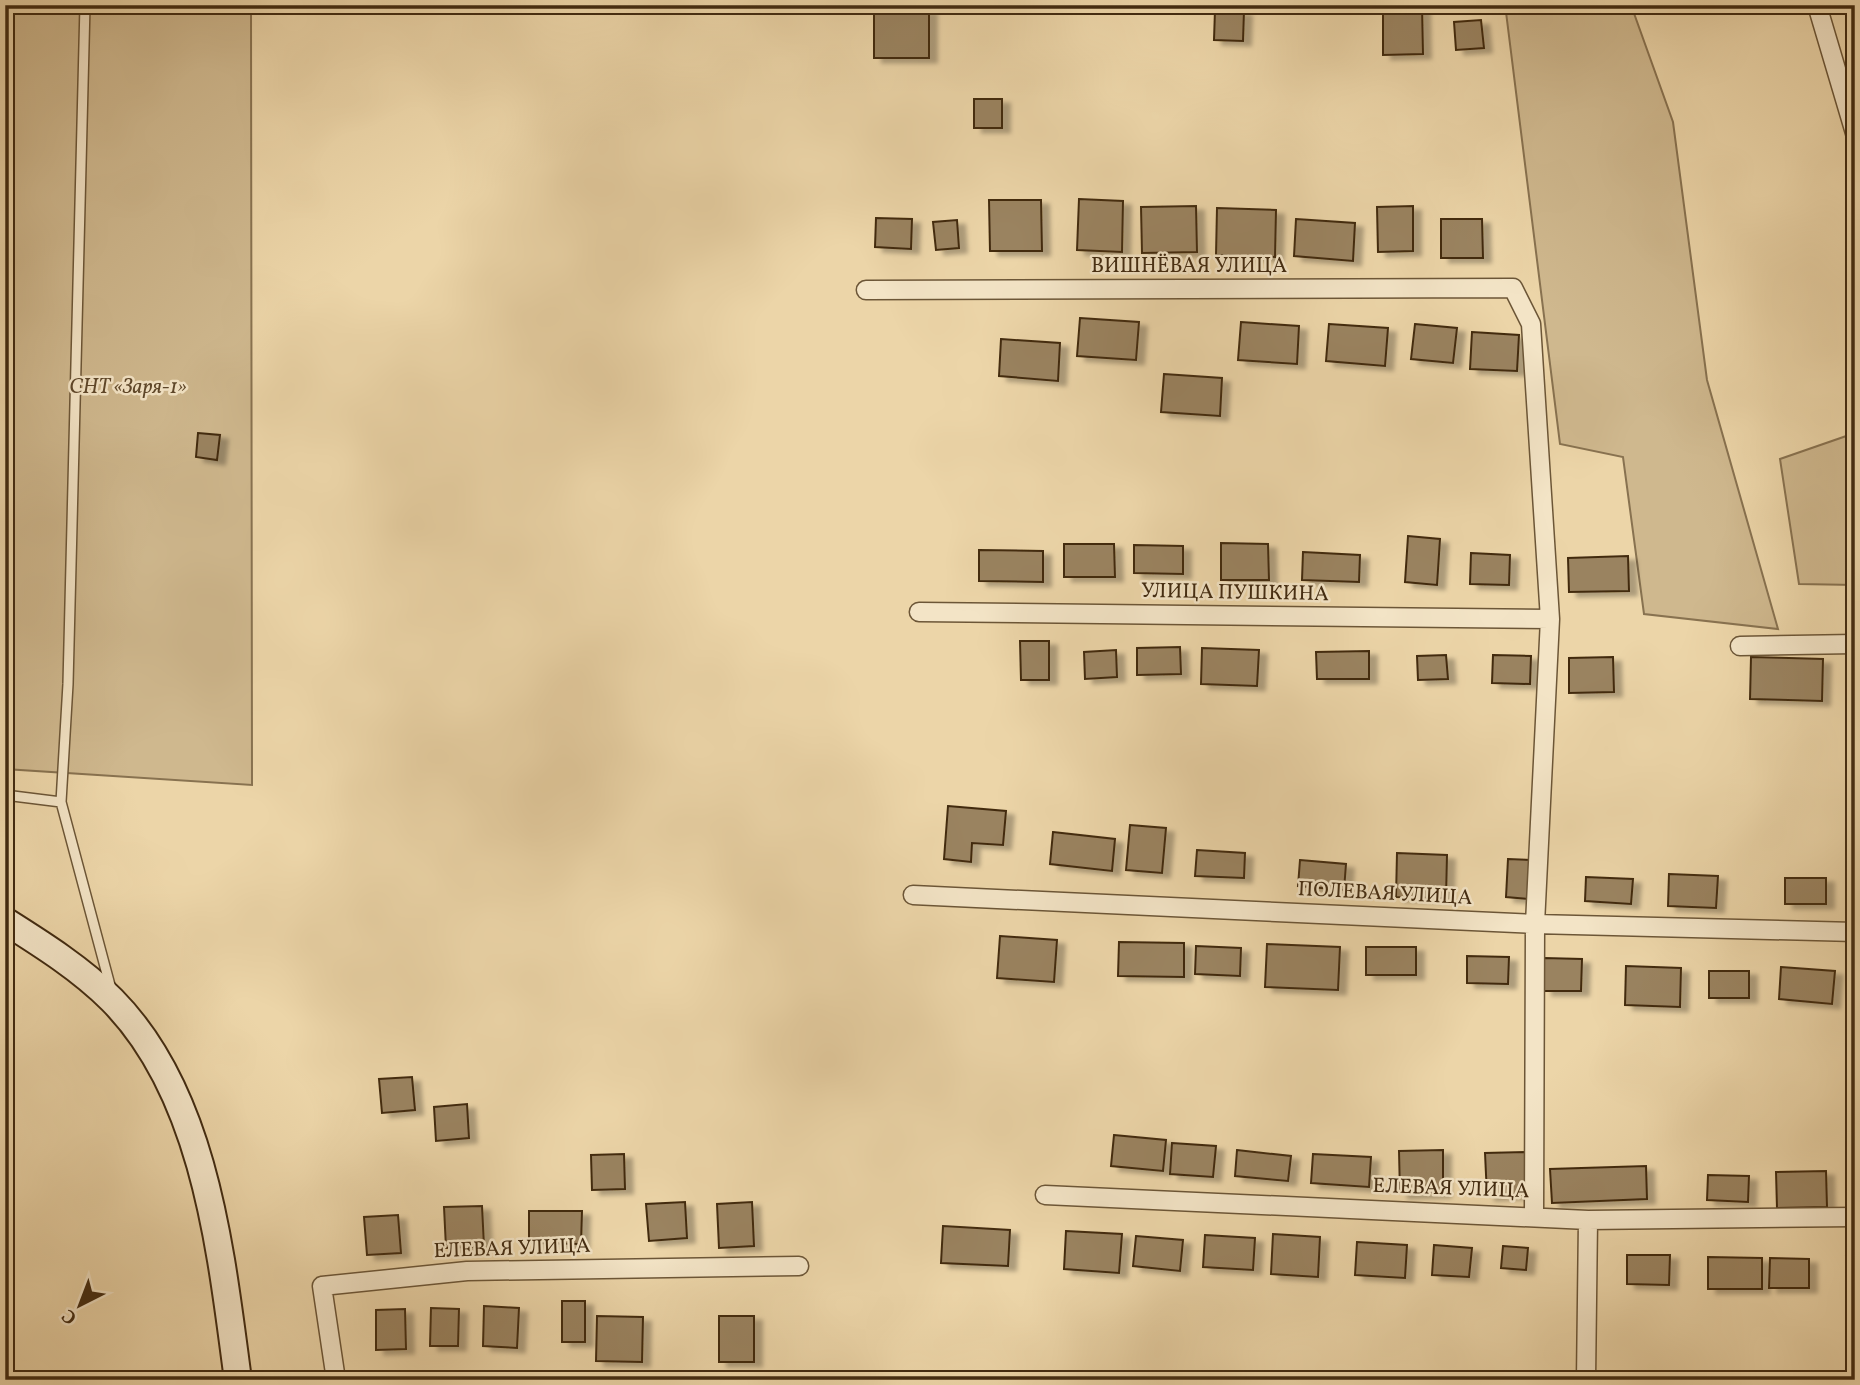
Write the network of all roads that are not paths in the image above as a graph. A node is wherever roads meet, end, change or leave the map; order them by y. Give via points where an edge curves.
1 (85, 5) edge
2 (1824, 5) edge
3 (1817, 6) edge
4 (1855, 132) edge
5 (866, 290) dead end
6 (919, 612) dead end
7 (1550, 619) junction
8 (1855, 644) edge
9 (1740, 646) dead end
10 (5, 794) edge
11 (61, 802) junction
12 (913, 895) dead end
13 (5, 920) edge
14 (1535, 924) junction
15 (1855, 932) edge
16 (113, 1001) junction
17 (1045, 1195) dead end
18 (1534, 1215) junction
19 (1855, 1217) edge
20 (1588, 1220) junction
21 (799, 1266) dead end
22 (238, 1380) edge
23 (336, 1380) edge
24 (1586, 1380) edge

1 - 11 lane
2 - 3 street
3 - 4 street
5 - 7 street, ВИШНЁВАЯ УЛИЦА via 1513,288 1531,324
6 - 7 street, УЛИЦА ПУШКИНА
7 - 14 street
8 - 9 street
10 - 11 lane
11 - 16 lane
12 - 14 street, ПОЛЕВАЯ УЛИЦА
13 - 16 street via 63,958
14 - 15 street, ПОЛЕВАЯ УЛИЦА
14 - 18 street
16 - 22 street via 153,1054 193,1135 225,1282
17 - 18 street, ЕЛЕВАЯ УЛИЦА
18 - 20 street, ЕЛЕВАЯ УЛИЦА
19 - 20 street, ЕЛЕВАЯ УЛИЦА
20 - 24 street
21 - 23 street, ЕЛЕВАЯ УЛИЦА via 467,1270 322,1286

